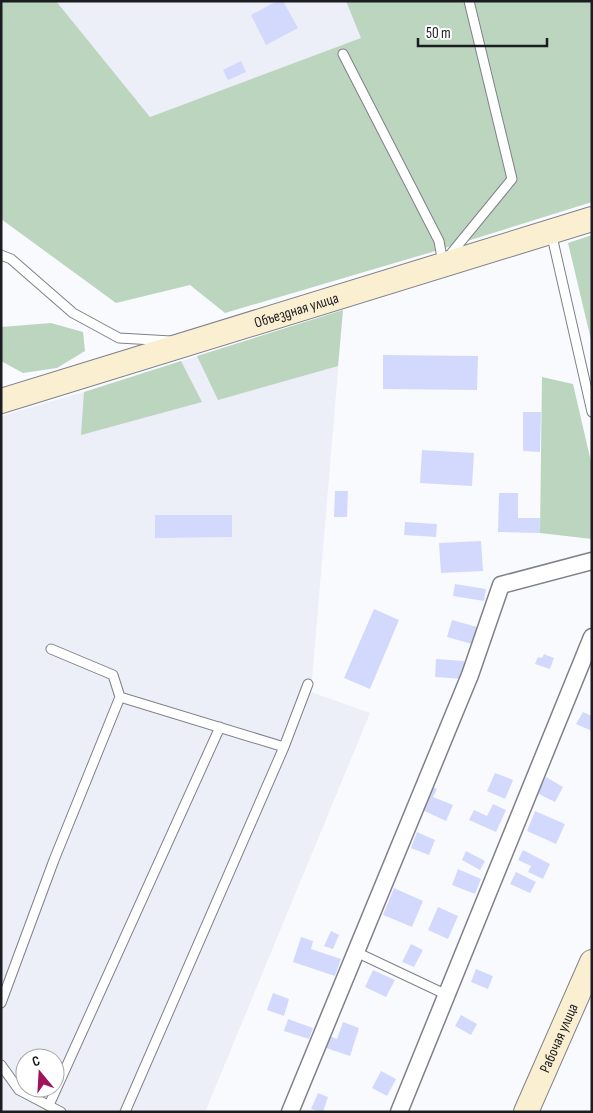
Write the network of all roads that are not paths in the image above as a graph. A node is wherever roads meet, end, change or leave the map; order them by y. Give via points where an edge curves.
1 (469, 1) edge
2 (343, 54) dead end
3 (592, 219) edge
4 (550, 231) junction
5 (1, 255) edge
6 (443, 264) junction
7 (191, 342) junction
8 (1, 401) edge
9 (592, 412) edge
10 (592, 561) edge
11 (592, 637) edge
12 (51, 649) dead end
13 (308, 684) dead end
14 (120, 697) junction
15 (220, 727) junction
16 (284, 747) junction
17 (356, 952) junction
18 (592, 962) edge
19 (447, 995) junction
20 (1, 1003) edge
21 (1, 1065) edge
22 (49, 1106) junction
23 (61, 1112) edge
24 (125, 1112) edge
25 (290, 1112) edge
26 (399, 1112) edge
27 (526, 1112) edge

1 - 6 lane via 512,179
2 - 6 lane via 439,241
3 - 4 main road, Объездная улица
4 - 6 main road, Объездная улица
4 - 9 lane
5 - 7 lane via 11,259 73,313 119,338
6 - 7 main road, Объездная улица
7 - 8 main road, Объездная улица
10 - 17 street via 501,585 470,675
11 - 19 street
12 - 14 lane via 113,675
13 - 16 lane
14 - 15 lane
14 - 20 lane
15 - 16 lane
15 - 22 lane
16 - 24 lane
17 - 19 lane
17 - 25 street
18 - 27 main road, Рабочая улица
19 - 26 street
21 - 22 lane via 19,1090
22 - 23 lane

